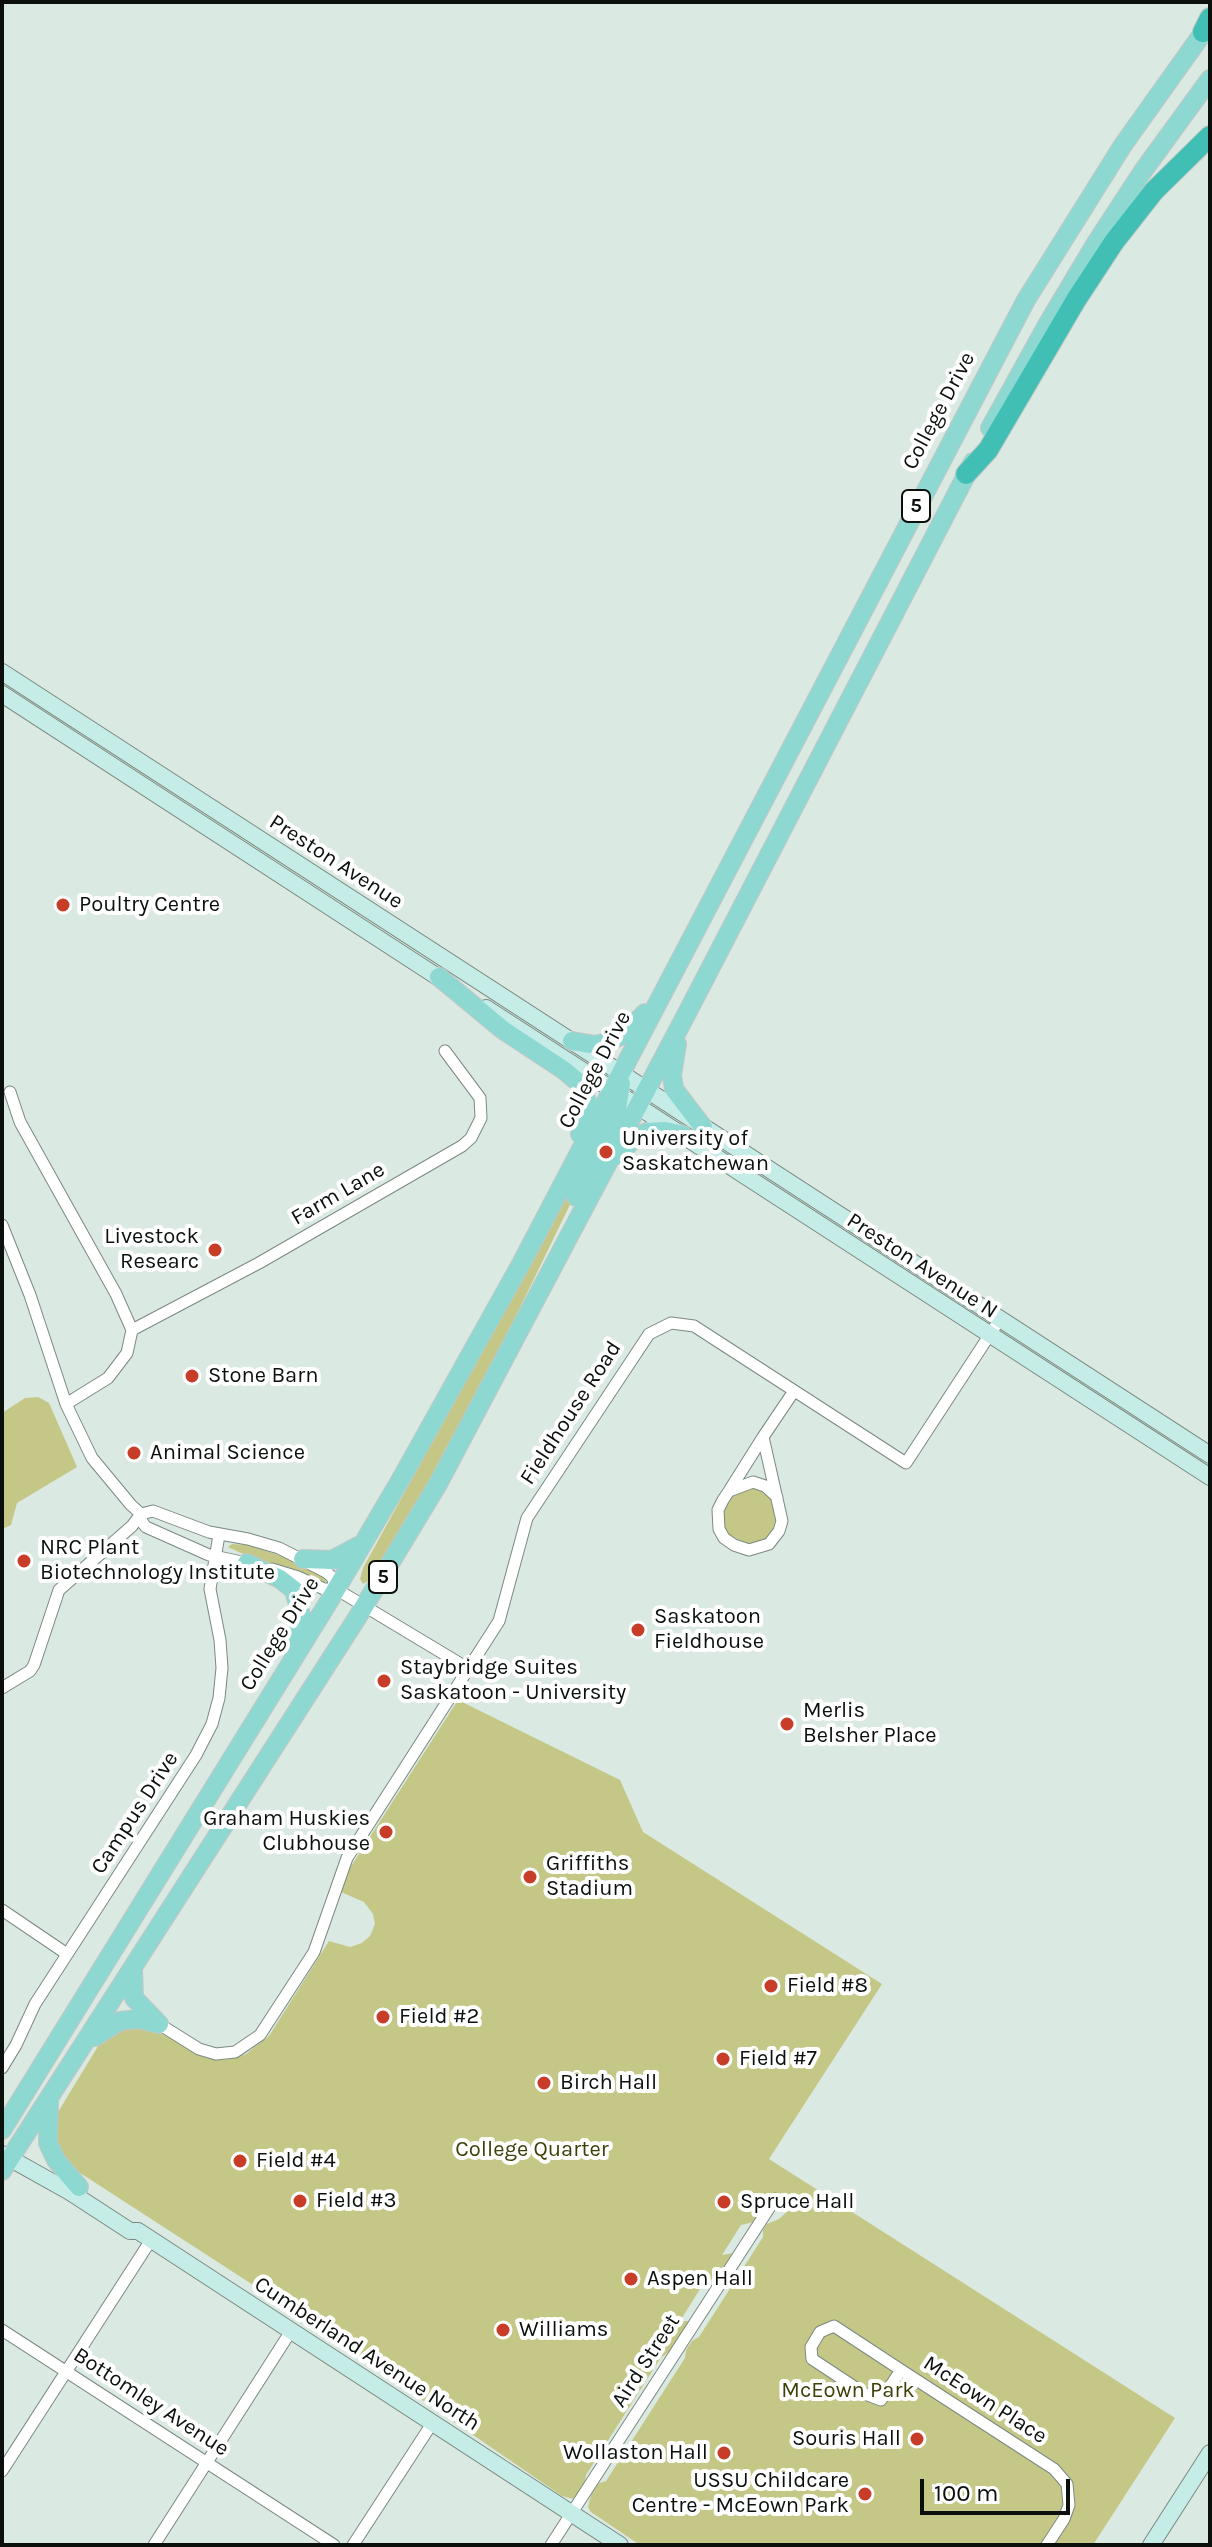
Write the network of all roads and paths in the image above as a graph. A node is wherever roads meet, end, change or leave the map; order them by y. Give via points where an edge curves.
1 (1208, 24) edge
2 (1210, 79) edge
3 (1210, 136) edge
4 (966, 474) junction
5 (2, 672) edge
6 (2, 694) edge
7 (698, 924) junction
8 (439, 977) junction
9 (660, 997) junction
10 (686, 1015) junction
11 (572, 1041) junction
12 (445, 1051) dead end
13 (629, 1089) junction
14 (10, 1092) dead end
15 (703, 1127) junction
16 (683, 1135) junction
17 (572, 1164) junction
18 (604, 1168) junction
19 (2, 1225) edge
20 (1000, 1319) junction
21 (132, 1330) junction
22 (990, 1337) junction
23 (794, 1391) junction
24 (66, 1404) junction
25 (763, 1437) junction
26 (461, 1443) junction
27 (1210, 1455) edge
28 (1210, 1477) edge
29 (729, 1491) junction
30 (779, 1500) junction
31 (141, 1514) junction
32 (219, 1535) junction
33 (364, 1542) junction
34 (214, 1556) junction
35 (303, 1559) junction
36 (247, 1563) junction
37 (336, 1589) junction
38 (365, 1606) junction
39 (469, 1669) junction
40 (2, 1688) edge
41 (270, 1696) junction
42 (2, 1910) edge
43 (67, 1954) junction
44 (133, 1968) junction
45 (159, 2024) junction
46 (85, 2042) junction
47 (2, 2068) edge
48 (49, 2099) junction
49 (2, 2130) edge
50 (6, 2155) edge
51 (79, 2187) junction
52 (775, 2199) dead end
53 (145, 2236) junction
54 (2, 2330) edge
55 (291, 2331) junction
56 (901, 2370) junction
57 (66, 2372) junction
58 (433, 2422) junction
59 (1210, 2453) edge
60 (207, 2463) junction
61 (2, 2471) edge
62 (571, 2515) junction
63 (154, 2545) edge
64 (334, 2545) edge
65 (353, 2545) edge
66 (551, 2545) edge
67 (620, 2545) edge
68 (1047, 2545) edge
69 (1151, 2545) edge

1 - 7 main road, College Drive / 5 via 1082,207 1026,300
2 - 4 main road, College Drive / 5 via 1064,295
3 - 4 highway via 1127,223 988,450
4 - 10 main road, College Drive / 5
5 - 11 main road, Preston Avenue
6 - 8 main road, Preston Avenue
7 - 9 main road, College Drive / 5
7 - 13 main road
8 - 13 main road, Preston Avenue
8 - 17 main road via 583,1089 587,1108
9 - 11 main road via 632,1027 608,1042
9 - 13 main road, College Drive / 5
10 - 13 main road, College Drive / 5
10 - 15 main road via 674,1056 674,1089
11 - 13 main road, Preston Avenue
12 - 21 street, Farm Lane via 480,1098 481,1118 471,1138 259,1263
13 - 15 main road, Preston Avenue N
13 - 16 main road, Preston Avenue N
13 - 17 main road, College Drive / 5
13 - 18 main road, College Drive / 5
13 - 26 main road
14 - 21 street via 20,1122
15 - 20 main road, Preston Avenue N
16 - 18 main road via 647,1132
16 - 22 main road, Preston Avenue N
17 - 33 main road, College Drive / 5
18 - 26 main road, College Drive / 5
19 - 24 street
20 - 22 street, Fieldhouse Road
20 - 27 main road, Preston Avenue N
21 - 24 street via 127,1353 108,1378
22 - 23 street, Fieldhouse Road via 906,1463
22 - 28 main road, Preston Avenue N
23 - 25 street
23 - 39 street, Fieldhouse Road via 694,1326 671,1323 649,1334 527,1518 503,1613
24 - 31 street via 92,1458
25 - 29 street
25 - 30 street
26 - 38 main road, College Drive / 5
29 - 30 street via 759,1483
29 - 30 street via 718,1510 719,1529 745,1550 773,1540 782,1521
31 - 32 street via 153,1511
31 - 34 street via 146,1527
31 - 40 street via 59,1590 34,1665
32 - 34 street, Campus Drive
32 - 35 street via 258,1541
33 - 35 main road via 332,1560
33 - 37 main road, College Drive / 5
34 - 36 street
34 - 43 street, Campus Drive via 210,1589 222,1668 212,1724
35 - 37 street via 332,1577
36 - 37 street
36 - 41 main road via 290,1585 302,1613
37 - 38 street
37 - 41 main road, College Drive / 5
38 - 39 street
38 - 44 main road, College Drive / 5
39 - 45 street, Fieldhouse Road via 347,1858 320,1940 260,2035 235,2052 216,2054
41 - 49 main road, College Drive / 5
42 - 43 street
43 - 47 street, Campus Drive
44 - 45 main road via 134,1998
44 - 46 main road, College Drive / 5
45 - 46 main road via 120,2021
46 - 48 main road, College Drive / 5
48 - 50 main road, College Drive / 5
48 - 51 main road via 48,2143
50 - 51 main road, Cumberland Avenue North
50 - 53 main road, Cumberland Avenue North
51 - 53 main road, Cumberland Avenue North via 136,2224
52 - 62 street, Aird Street
53 - 55 main road, Cumberland Avenue North
53 - 57 street
54 - 57 street, Bottomley Avenue
55 - 58 main road, Cumberland Avenue North
55 - 60 street
56 - 56 street, McEown Place via 834,2326 820,2332 811,2347 812,2359 881,2400
56 - 68 street, McEown Place via 1059,2473 1069,2490 1069,2505
57 - 60 street, Bottomley Avenue
57 - 61 street
58 - 62 main road, Cumberland Avenue North
58 - 65 street
59 - 69 main road
60 - 63 street
60 - 64 street, Bottomley Avenue
62 - 66 street, Aird Street
62 - 67 main road, Cumberland Avenue North

